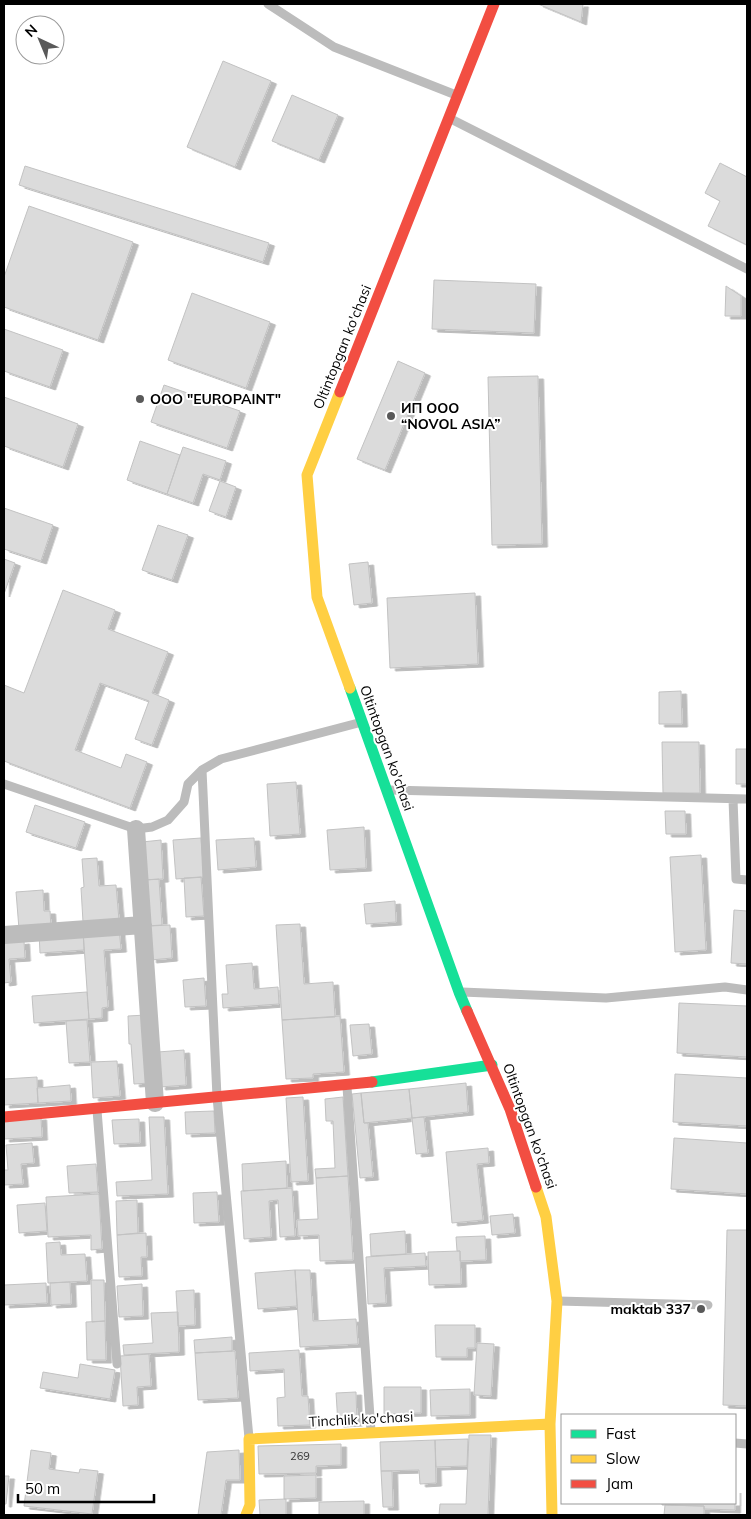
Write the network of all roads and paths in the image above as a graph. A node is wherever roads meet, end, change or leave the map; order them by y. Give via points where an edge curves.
1 (268, 4) edge
2 (494, 4) edge
3 (458, 96) junction
4 (449, 118) junction
5 (747, 269) edge
6 (362, 722) junction
7 (202, 770) junction
8 (4, 784) edge
9 (386, 790) junction
10 (733, 799) junction
11 (747, 799) edge
12 (136, 829) junction
13 (747, 880) edge
14 (143, 924) junction
15 (4, 934) edge
16 (747, 990) edge
17 (460, 992) junction
18 (492, 1065) junction
19 (347, 1085) junction
20 (217, 1097) junction
21 (155, 1103) junction
22 (97, 1108) junction
23 (4, 1117) edge
24 (557, 1301) junction
25 (708, 1305) dead end
26 (117, 1364) dead end
27 (554, 1432) edge
28 (371, 1433) junction
29 (249, 1439) junction
30 (246, 1515) edge
31 (552, 1515) edge

1 - 3 lane via 334,47
2 - 3 street, Oltintopgan ko'chasi
3 - 4 street, Oltintopgan ko'chasi
4 - 5 lane
4 - 6 street, Oltintopgan ko'chasi via 307,475 316,597
6 - 7 lane via 221,759
6 - 9 street, Oltintopgan ko'chasi
7 - 12 lane via 188,784 184,802 168,820
7 - 20 lane
8 - 12 lane
9 - 10 lane
9 - 17 street, Oltintopgan ko'chasi
10 - 11 lane
10 - 13 lane via 736,879
12 - 14 street
14 - 15 street
14 - 21 street
16 - 17 lane via 724,986 606,998
17 - 18 street, Oltintopgan ko'chasi
18 - 19 street
18 - 24 street, Oltintopgan ko'chasi via 546,1216
19 - 20 street
19 - 28 lane
20 - 21 street
20 - 29 lane
21 - 22 street
22 - 23 street
22 - 26 lane
24 - 25 lane
24 - 27 street, Oltintopgan ko'chasi
27 - 28 street, Tinchlik ko'chasi
27 - 31 street, Oltintopgan ko'chasi
28 - 29 street, Tinchlik ko'chasi
29 - 30 street via 250,1505

